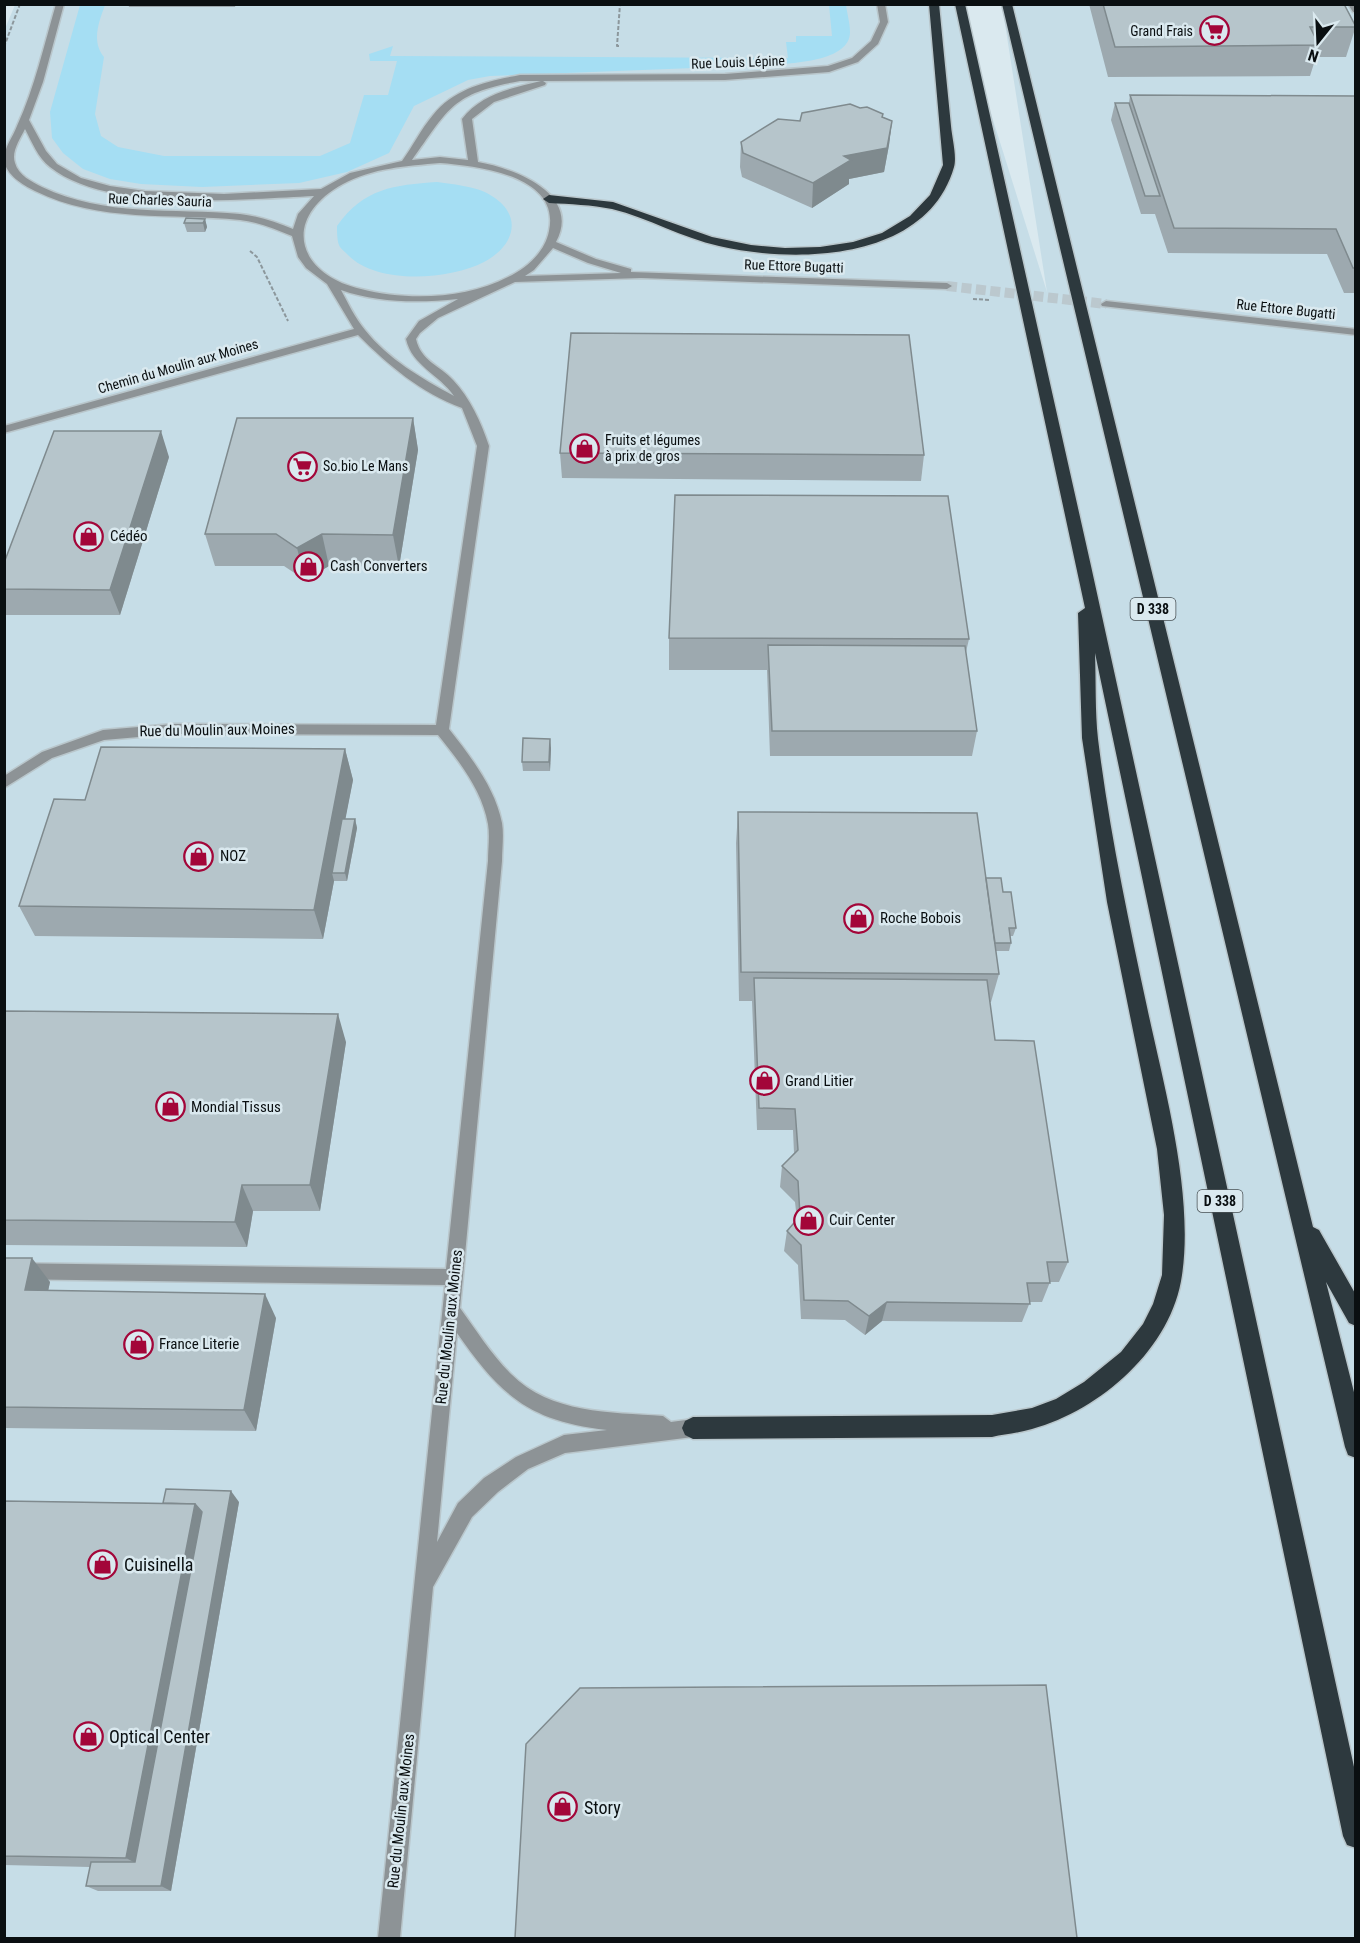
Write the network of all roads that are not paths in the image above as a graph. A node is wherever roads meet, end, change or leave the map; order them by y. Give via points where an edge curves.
1 (60, 4) edge
2 (881, 4) edge
3 (934, 4) edge
4 (960, 4) edge
5 (1006, 4) edge
6 (1352, 4) edge
7 (1356, 10) edge
8 (553, 79) junction
9 (25, 120) junction
10 (406, 162) junction
11 (473, 163) junction
12 (325, 192) junction
13 (549, 199) junction
14 (297, 234) junction
15 (551, 244) junction
16 (641, 275) junction
17 (512, 279) junction
18 (331, 282) junction
19 (947, 286) tunnel mouth
20 (492, 287) junction
21 (1106, 304) tunnel mouth
22 (360, 331) junction
23 (1356, 332) edge
24 (466, 406) junction
25 (4, 430) edge
26 (1084, 566) junction
27 (442, 730) junction
28 (4, 783) edge
29 (1299, 1213) junction
30 (4, 1271) edge
31 (454, 1277) junction
32 (450, 1309) junction
33 (1356, 1316) edge
34 (693, 1428) junction
35 (1356, 1447) edge
36 (423, 1588) junction
37 (1356, 1836) edge
38 (389, 1938) edge

1 - 9 street, Rue Charles Sauria
2 - 8 street, Rue Louis Lépine via 884,22 875,42 855,60 829,69 725,77
3 - 13 highway via 949,165 941,188 925,212 885,236 858,246 815,252 765,251 721,243 613,206
4 - 26 highway, D 338
5 - 29 highway, D 338
6 - 7 street
8 - 10 street, Rue Louis Lépine via 506,80 453,100
8 - 11 street, Rue Louis Lépine via 472,111 467,119
9 - 12 street, Rue Charles Sauria via 55,167 106,190 176,196
9 - 14 street, Rue Charles Sauria via 9,154 10,163 27,183 43,193 112,213 244,217
10 - 11 street
10 - 12 street via 366,171
11 - 13 street via 505,170 531,183
12 - 14 street via 308,206
13 - 15 street via 557,216
14 - 18 street via 297,247 309,266
15 - 16 street, Rue Ettore Bugatti
15 - 17 street via 547,252
16 - 17 street, Rue Ettore Bugatti
16 - 19 street, Rue Ettore Bugatti
17 - 20 street
18 - 20 street via 366,295 407,300 451,297
18 - 22 street
20 - 24 street via 433,316 412,335 413,349 420,361 450,383
21 - 23 street, Rue Ettore Bugatti
22 - 24 street via 416,380
22 - 25 street, Chemin du Moulin aux Moines
24 - 27 street via 476,421 483,446
26 - 34 highway via 1090,738 1116,902 1167,1149 1174,1245 1172,1275 1163,1306 1128,1359 1092,1389 1032,1419 992,1426
26 - 37 highway, D 338
27 - 28 street, Rue du Moulin aux Moines via 174,729 103,735 47,755
27 - 31 street, Rue du Moulin aux Moines via 483,789 495,824 495,861
29 - 33 highway
29 - 35 highway, D 338
30 - 31 street
31 - 32 street, Rue du Moulin aux Moines
32 - 34 street via 499,1373 528,1399 580,1418
32 - 36 street, Rue du Moulin aux Moines
34 - 36 street via 564,1444 522,1463 490,1485 465,1510
36 - 38 street, Rue du Moulin aux Moines

